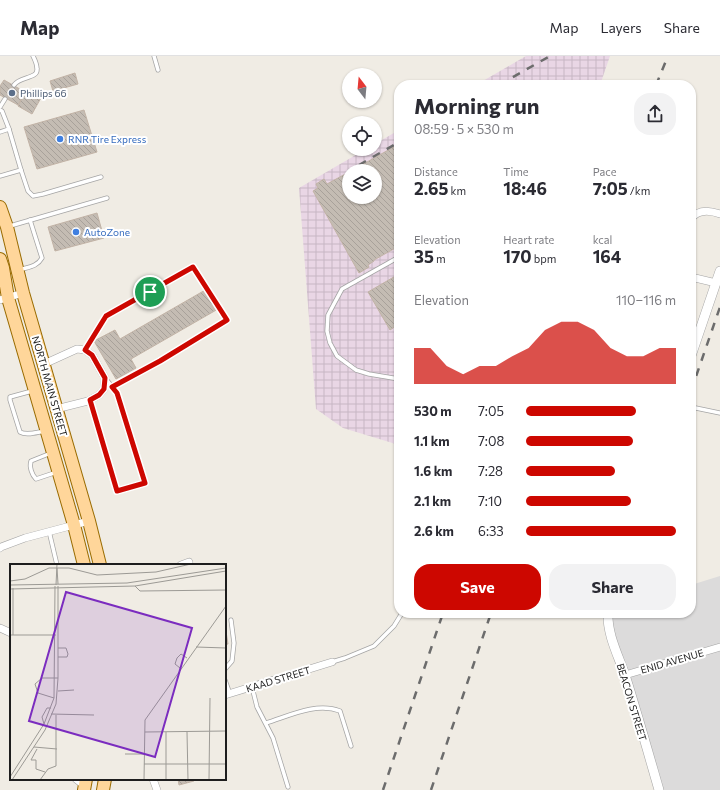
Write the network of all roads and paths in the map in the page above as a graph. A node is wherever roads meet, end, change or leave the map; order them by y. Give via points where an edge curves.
1 (33, 56) edge
2 (154, 56) edge
3 (158, 70) dead end
4 (14, 85) dead end
5 (5, 99) dead end
6 (0, 109) edge
7 (9, 129) junction
8 (0, 132) edge
9 (21, 170) junction
10 (0, 176) edge
11 (101, 177) dead end
12 (107, 198) dead end
13 (0, 207) edge
14 (696, 214) edge
15 (720, 214) edge
16 (30, 220) junction
17 (7, 227) junction
18 (394, 260) edge
19 (1, 265) edge
20 (18, 270) junction
21 (720, 271) edge
22 (696, 278) edge
23 (716, 283) junction
24 (23, 293) junction
25 (4, 299) edge
26 (696, 341) edge
27 (85, 350) junction
28 (44, 364) junction
29 (105, 378) junction
30 (394, 378) edge
31 (112, 387) junction
32 (34, 390) junction
33 (90, 400) junction
34 (696, 408) edge
35 (56, 409) junction
36 (720, 412) edge
37 (46, 431) junction
38 (53, 452) junction
39 (58, 472) junction
40 (89, 521) junction
41 (74, 525) junction
42 (49, 531) junction
43 (0, 548) edge
44 (189, 562) dead end
45 (56, 564) edge
46 (84, 564) edge
47 (100, 564) edge
48 (184, 564) edge
49 (399, 618) edge
50 (608, 618) edge
51 (231, 620) dead end
52 (0, 628) edge
53 (10, 633) edge
54 (720, 647) edge
55 (332, 662) joint
56 (226, 668) edge
57 (625, 675) junction
58 (252, 687) junction
59 (227, 694) edge
60 (266, 723) junction
61 (351, 746) dead end
62 (105, 780) edge
63 (153, 780) edge
64 (288, 786) dead end
65 (103, 790) edge
66 (157, 790) edge
67 (659, 790) edge

1 - 4 lane via 37,72
2 - 3 lane
5 - 6 lane
6 - 7 lane
7 - 8 lane
7 - 9 lane
9 - 10 lane
9 - 11 lane via 28,191 33,196
12 - 16 lane
13 - 17 main road, NORTH MAIN STREET
14 - 15 street via 700,211
16 - 17 lane
16 - 20 lane via 42,258 34,266
17 - 20 main road, NORTH MAIN STREET
18 - 30 lane via 342,289 328,315 327,330 337,356 356,370
19 - 25 main road, NORTH MAIN STREET
20 - 24 main road, NORTH MAIN STREET
21 - 23 street
22 - 23 street
23 - 26 street
24 - 25 street
24 - 28 main road, NORTH MAIN STREET
25 - 32 main road, NORTH MAIN STREET
27 - 28 street via 77,349
27 - 29 street via 92,355
27 - 31 lane via 106,316 193,267 227,320
28 - 35 main road, NORTH MAIN STREET
29 - 31 lane
29 - 33 street via 104,389
31 - 33 lane via 117,393 145,483 117,491
32 - 37 main road, NORTH MAIN STREET
32 - 37 lane via 10,397 10,400 20,432 27,434
33 - 35 street
34 - 36 lane
35 - 40 main road, NORTH MAIN STREET
37 - 38 main road, NORTH MAIN STREET
38 - 39 main road, NORTH MAIN STREET
38 - 39 lane via 31,461 30,465 36,479
39 - 41 main road, NORTH MAIN STREET
40 - 41 street
40 - 47 main road, NORTH MAIN STREET
41 - 42 street
41 - 46 main road, NORTH MAIN STREET
42 - 43 street
42 - 45 lane
44 - 48 street
49 - 55 lane via 374,646
50 - 57 street, BEACON STREET
51 - 56 lane via 234,643 232,661
52 - 53 street
54 - 57 street, ENID AVENUE
55 - 58 street, KAAD STREET
57 - 67 street, BEACON STREET
58 - 59 street, KAAD STREET
58 - 60 lane via 257,707
60 - 61 lane via 310,709 332,708 340,711
60 - 64 lane
62 - 65 main road
63 - 66 street

